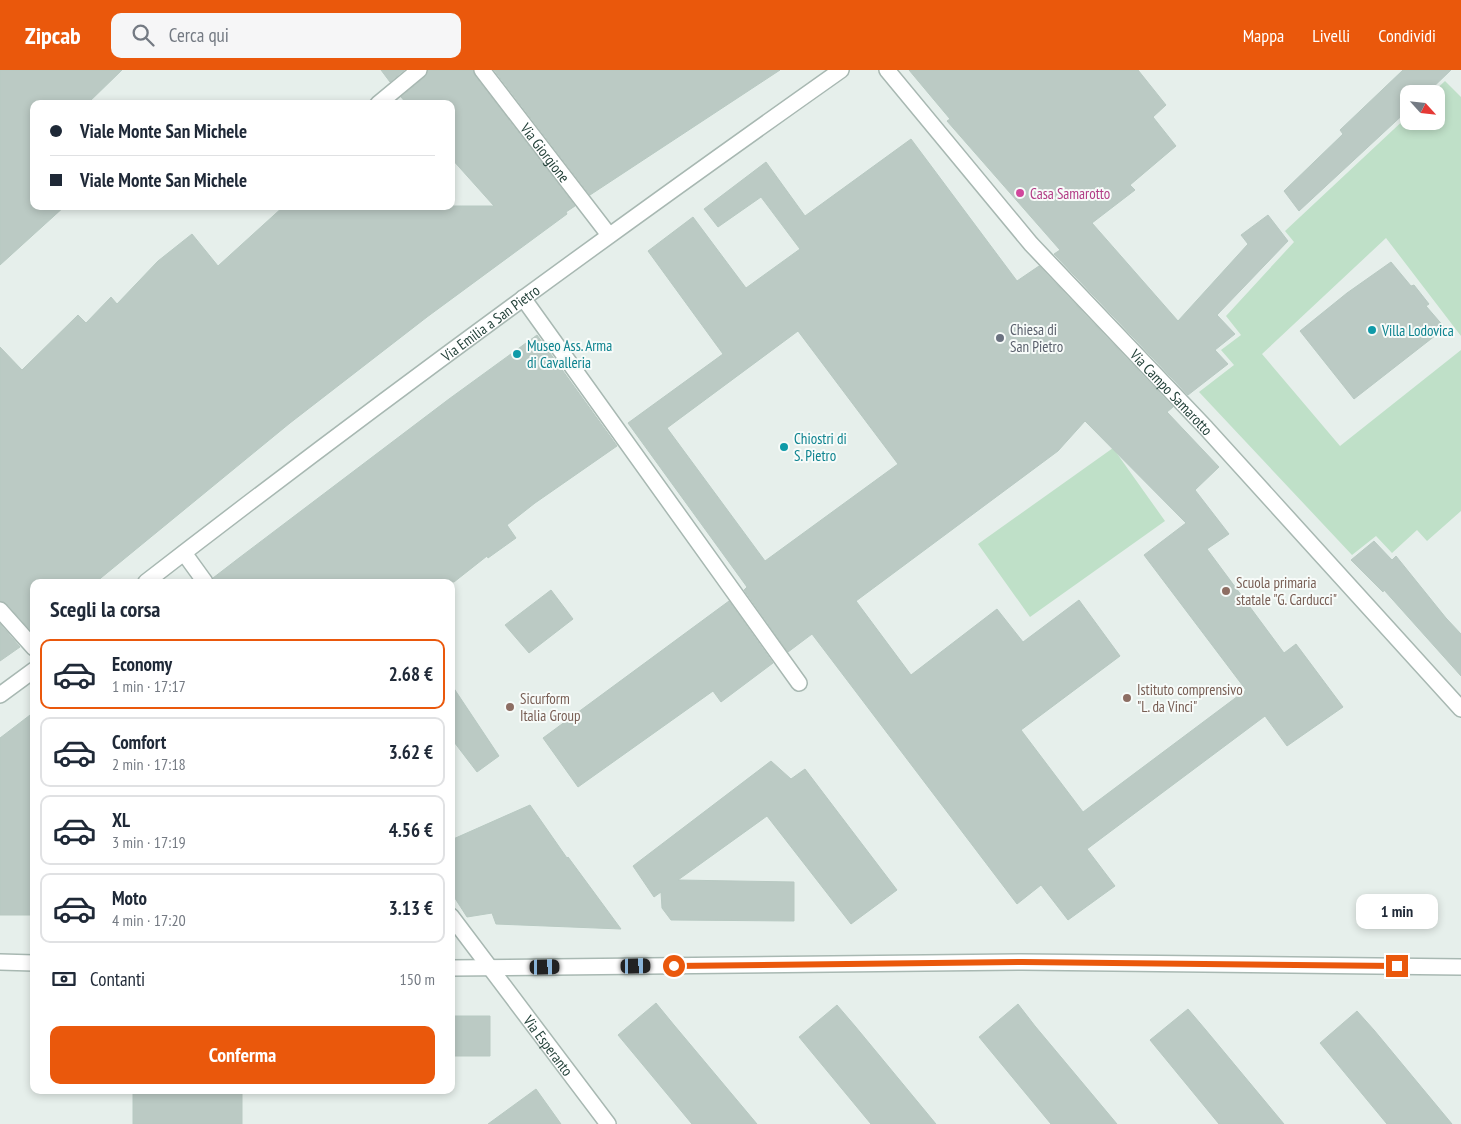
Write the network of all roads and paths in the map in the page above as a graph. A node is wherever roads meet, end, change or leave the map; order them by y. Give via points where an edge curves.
1 (419, 70) edge
2 (482, 70) edge
3 (841, 70) edge
4 (887, 70) edge
5 (383, 100) edge
6 (609, 235) junction
7 (523, 298) junction
8 (184, 553) junction
9 (150, 579) edge
10 (203, 579) edge
11 (0, 610) edge
12 (30, 644) edge
13 (30, 673) edge
14 (799, 683) dead end
15 (0, 695) edge
16 (1461, 709) edge
17 (455, 921) edge
18 (0, 962) edge
19 (30, 963) edge
20 (1461, 967) edge
21 (455, 968) edge
22 (490, 968) junction
23 (608, 1124) edge

1 - 5 street
2 - 6 street, Via Giorgione
3 - 6 street, Via Emilia a San Pietro
4 - 16 street, Via Campo Samarotto via 1030,244 1206,428
6 - 7 street, Via Emilia a San Pietro
7 - 8 street, Via Emilia a San Pietro
7 - 14 street
8 - 9 street, Via Emilia a San Pietro
8 - 10 street
11 - 12 street
13 - 15 street
17 - 22 street, Via Esperanto
18 - 19 street
20 - 22 street via 1022,962
21 - 22 street
22 - 23 street, Via Esperanto

